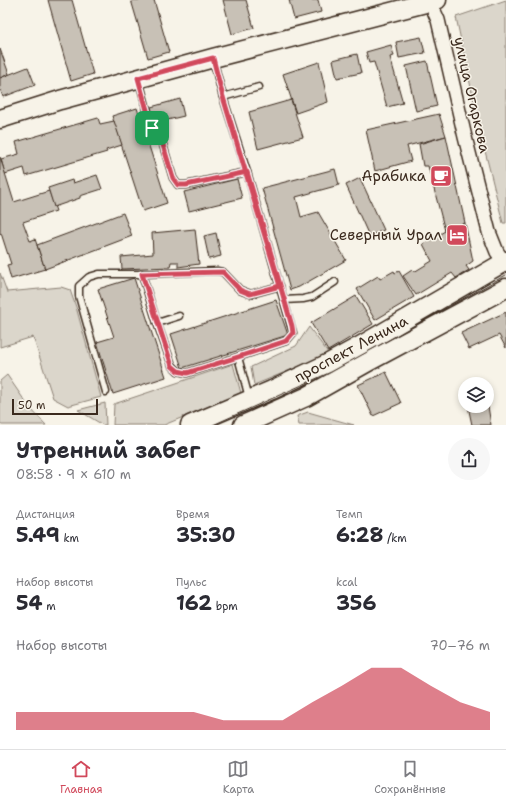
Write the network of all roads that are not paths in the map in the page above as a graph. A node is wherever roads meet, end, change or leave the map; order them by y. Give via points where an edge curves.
1 (432, 1) edge
2 (213, 58) junction
3 (138, 78) junction
4 (259, 87) dead end
5 (223, 97) junction
6 (0, 119) edge
7 (247, 172) junction
8 (505, 263) edge
9 (142, 274) junction
10 (335, 282) dead end
11 (280, 286) junction
12 (506, 288) edge
13 (284, 300) junction
14 (179, 316) dead end
15 (157, 323) junction
16 (238, 357) junction
17 (106, 392) dead end
18 (248, 394) dead end
19 (190, 425) edge
20 (243, 425) edge

1 - 2 main road
1 - 8 street, улица Огаркова via 489,232 497,252
2 - 3 main road
2 - 5 lane
3 - 6 main road
3 - 7 lane via 152,128 160,135 173,178 178,185
4 - 5 lane
5 - 7 lane
7 - 11 lane
8 - 19 main road, проспект Ленина via 329,363
9 - 11 lane via 223,272 240,290 250,294
9 - 15 lane
9 - 17 lane via 98,274 89,277 79,286 79,296
10 - 13 lane via 312,297
11 - 13 lane
12 - 20 main road, проспект Ленина via 306,397
13 - 16 lane via 292,326 293,333 290,338
14 - 15 lane
15 - 16 lane via 172,366 178,371 187,373
16 - 18 lane

